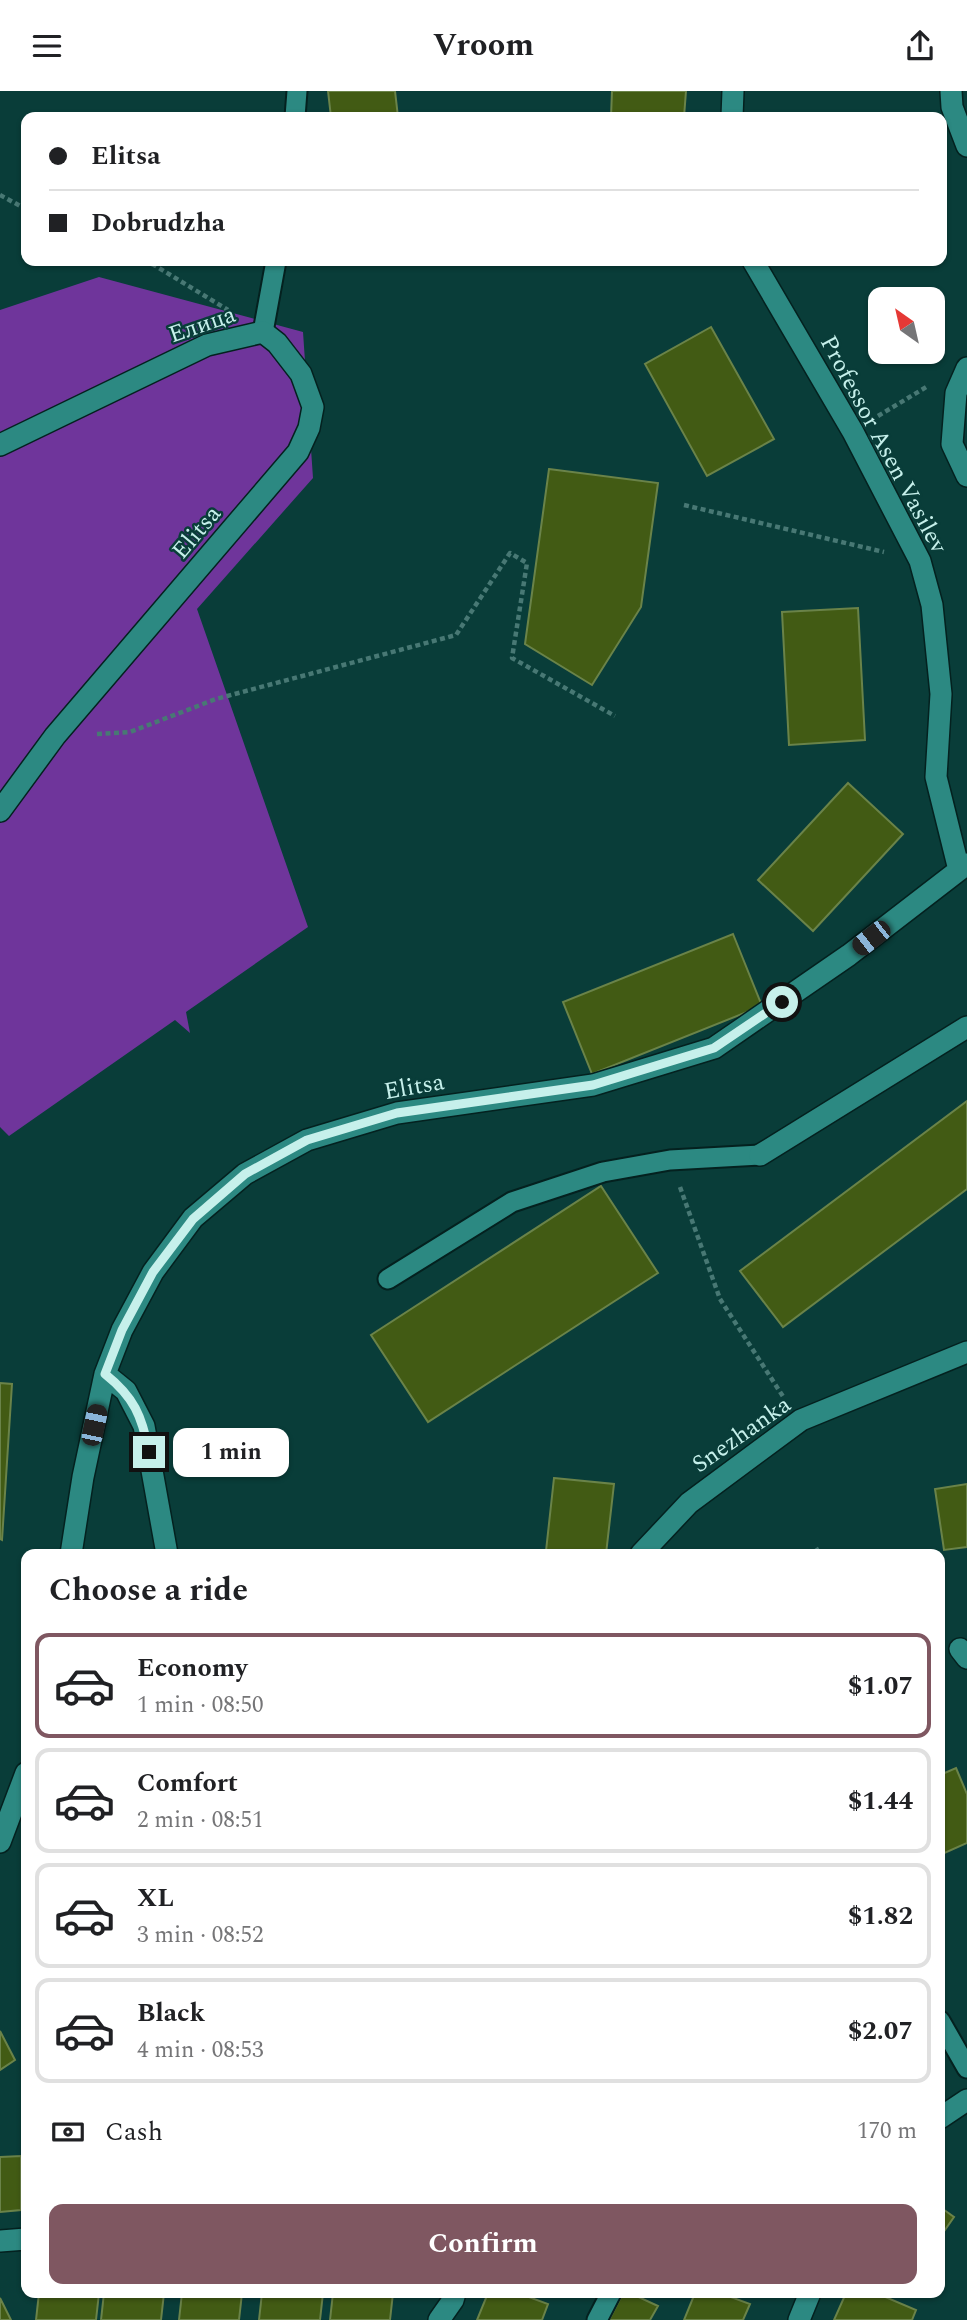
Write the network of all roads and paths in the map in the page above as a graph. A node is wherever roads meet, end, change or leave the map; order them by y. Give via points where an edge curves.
1 (297, 91) edge
2 (733, 91) edge
3 (951, 91) edge
4 (295, 112) edge
5 (732, 112) edge
6 (967, 146) edge
7 (0, 195) edge
8 (21, 206) edge
9 (156, 266) edge
10 (275, 266) edge
11 (756, 266) edge
12 (263, 332) junction
13 (967, 369) edge
14 (933, 383) dead end
15 (853, 432) junction
16 (0, 445) edge
17 (967, 476) edge
18 (684, 505) dead end
19 (920, 561) junction
20 (615, 716) dead end
21 (55, 736) junction
22 (0, 811) edge
23 (963, 867) edge
24 (967, 1027) edge
25 (760, 1155) joint
26 (670, 1160) junction
27 (388, 1279) dead end
28 (967, 1352) edge
29 (105, 1374) junction
30 (779, 1391) dead end
31 (72, 1549) edge
32 (166, 1549) edge
33 (645, 1549) edge
34 (21, 1786) edge
35 (0, 1842) edge
36 (945, 2030) edge
37 (967, 2068) edge
38 (967, 2099) edge
39 (945, 2114) edge
40 (21, 2239) edge
41 (0, 2241) edge
42 (454, 2298) edge
43 (608, 2298) edge
44 (808, 2298) edge
45 (439, 2320) edge
46 (597, 2320) edge
47 (799, 2320) edge

1 - 4 lane
2 - 5 street
3 - 6 street via 952,107
7 - 8 path
9 - 12 path
10 - 12 lane
11 - 15 street, Professor Asen Vasilev
12 - 16 street, Елица via 207,345
12 - 21 street, Elitsa via 295,365 313,407 298,452
13 - 17 street via 956,393 952,444
14 - 15 path
15 - 19 street, Professor Asen Vasilev
18 - 19 path
19 - 23 street, Professor Asen Vasilev via 932,605 941,694 936,777
20 - 21 path via 512,658 527,563 510,553 456,635 216,699 130,731
21 - 22 street, Elitsa
23 - 29 street, Elitsa via 849,955 714,1048 593,1085 397,1113 307,1140 245,1174 193,1219 153,1272
24 - 25 street
25 - 26 lane
26 - 27 lane via 603,1172 512,1202
26 - 30 path via 720,1299
28 - 33 street, Snezhanka via 801,1420 689,1503
29 - 31 street, Elitsa
29 - 32 street via 126,1391 144,1426
34 - 35 street
36 - 37 lane
38 - 39 street
40 - 41 street
42 - 45 street
43 - 46 lane
44 - 47 street

